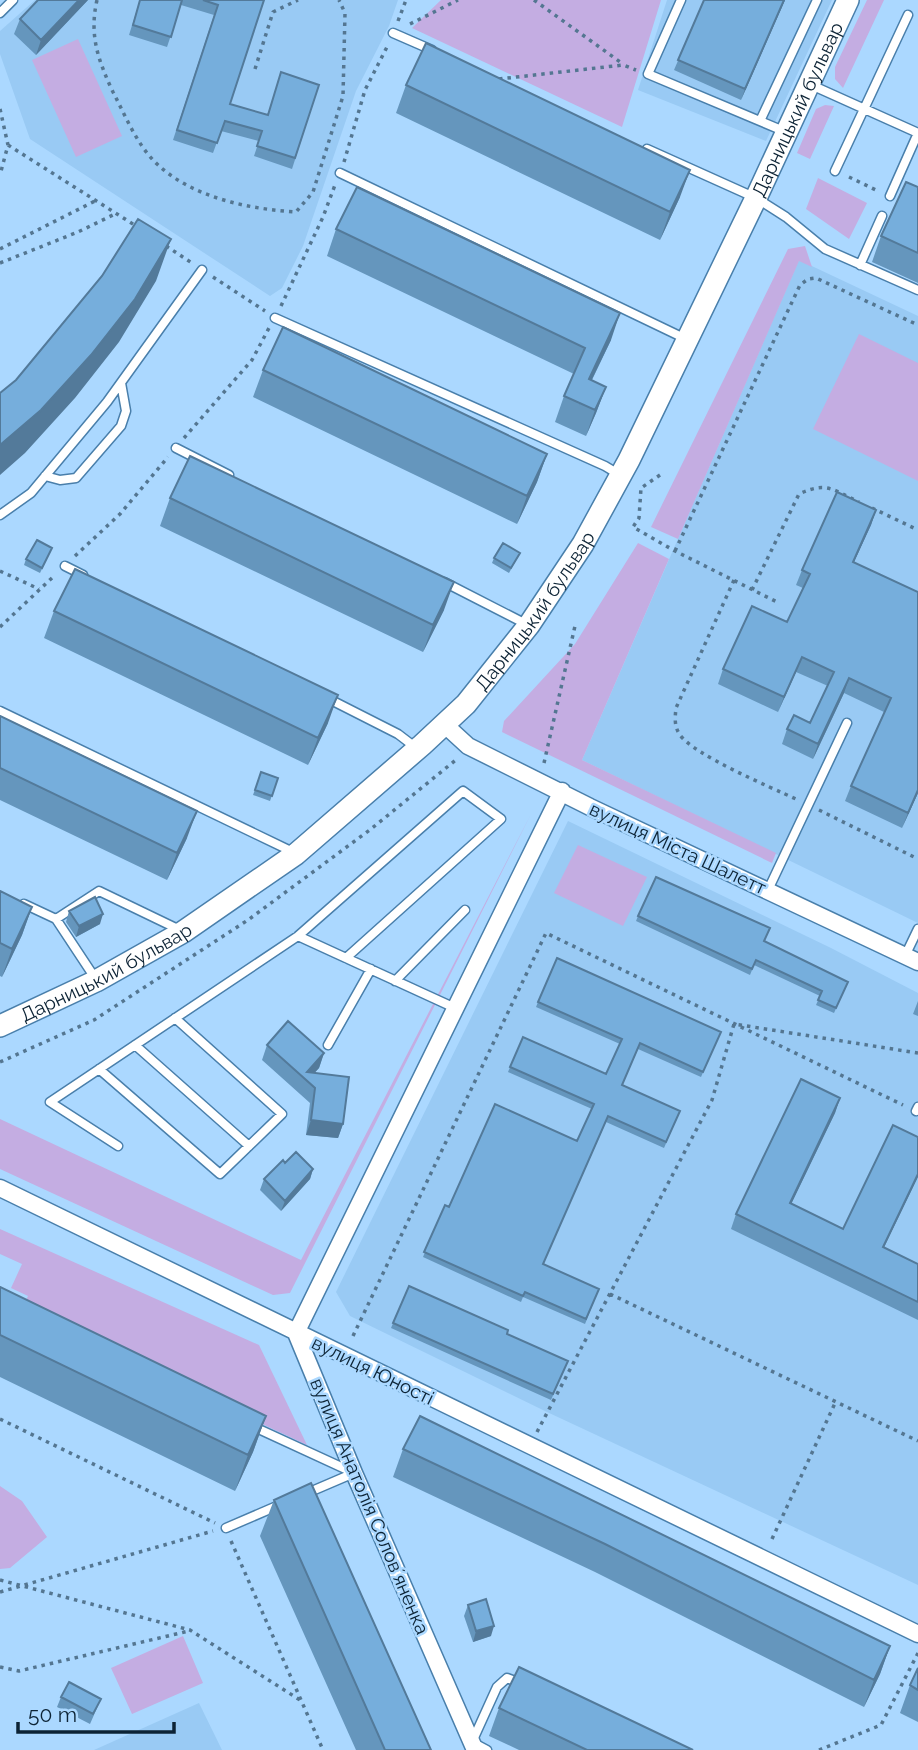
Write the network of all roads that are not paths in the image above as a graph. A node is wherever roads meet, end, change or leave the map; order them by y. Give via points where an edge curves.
1 (13, 0) edge
2 (681, 0) edge
3 (817, 0) edge
4 (848, 0) edge
5 (0, 13) edge
6 (908, 15) dead end
7 (393, 33) road end
8 (444, 56) edge
9 (809, 84) junction
10 (761, 121) junction
11 (786, 132) junction
12 (918, 133) edge
13 (643, 148) edge
14 (914, 155) edge
15 (835, 171) road end
16 (340, 173) road end
17 (890, 196) road end
18 (756, 198) junction
19 (882, 216) dead end
20 (860, 265) junction
21 (202, 270) road end
22 (918, 290) edge
23 (275, 318) road end
24 (686, 339) junction
25 (121, 383) junction
26 (176, 448) road end
27 (45, 475) junction
28 (620, 475) junction
29 (238, 479) edge
30 (0, 515) edge
31 (65, 566) road end
32 (89, 578) edge
33 (437, 579) edge
34 (529, 625) junction
35 (324, 696) edge
36 (0, 711) edge
37 (847, 723) dead end
38 (444, 724) junction
39 (418, 748) junction
40 (562, 791) junction
41 (296, 854) junction
42 (768, 890) junction
43 (11, 897) edge
44 (465, 910) dead end
45 (56, 919) junction
46 (918, 929) edge
47 (183, 932) junction
48 (298, 936) junction
49 (346, 958) junction
50 (912, 959) edge
51 (371, 970) junction
52 (96, 981) junction
53 (395, 981) junction
54 (455, 1008) junction
55 (175, 1018) junction
56 (0, 1026) edge
57 (135, 1045) junction
58 (328, 1045) dead end
59 (99, 1069) junction
60 (118, 1146) dead end
61 (249, 1146) junction
62 (0, 1188) edge
63 (296, 1333) junction
64 (244, 1423) edge
65 (354, 1473) junction
66 (296, 1498) edge
67 (284, 1503) edge
68 (226, 1528) road end
69 (918, 1634) edge
70 (526, 1685) edge
71 (473, 1746) edge
72 (488, 1750) edge

1 - 5 lane
2 - 10 lane via 648,75
3 - 10 lane
4 - 9 street, Дарницький бульвар
6 - 15 lane
7 - 8 lane
9 - 11 street, Дарницький бульвар
9 - 12 lane
10 - 11 lane
11 - 18 street, Дарницький бульвар
12 - 14 lane
13 - 18 lane
14 - 17 lane
16 - 24 lane
18 - 20 lane via 825,249
18 - 24 street, Дарницький бульвар
19 - 20 lane
20 - 22 lane
21 - 25 lane
23 - 28 lane
24 - 28 street, Дарницький бульвар
25 - 27 lane
25 - 27 lane via 126,411 121,426 75,478
26 - 29 lane
27 - 30 lane via 31,493
28 - 34 street, Дарницький бульвар via 583,544
31 - 32 lane
33 - 34 lane
34 - 38 street, Дарницький бульвар via 466,704
35 - 39 lane
36 - 41 lane
37 - 42 lane
38 - 39 street, Дарницький бульвар
38 - 40 street, вулиця Міста Шалетт via 468,746
39 - 41 street, Дарницький бульвар
40 - 42 street, вулиця Міста Шалетт
40 - 54 street, вулиця Юності
41 - 47 street, Дарницький бульвар
42 - 50 street, вулиця Міста Шалетт
43 - 45 lane
44 - 53 lane
45 - 47 lane via 99,891
45 - 52 lane
46 - 50 lane
47 - 52 street, Дарницький бульвар
48 - 49 lane
48 - 49 lane via 463,791 500,819
48 - 55 lane
49 - 51 lane
51 - 53 lane
51 - 58 lane
52 - 56 street, Дарницький бульвар
53 - 54 lane
54 - 63 street, вулиця Юності
55 - 57 lane
55 - 61 lane via 282,1114
57 - 59 lane
57 - 61 lane
59 - 60 lane via 50,1102
59 - 61 lane via 220,1174
62 - 63 street
63 - 65 street, вулиця Анатолія Соловʼяненка
63 - 69 street, вулиця Юності
64 - 65 lane
65 - 66 lane
65 - 71 street, вулиця Анатолія Соловʼяненка
67 - 68 lane
70 - 71 lane via 514,1679 501,1681
71 - 72 lane

